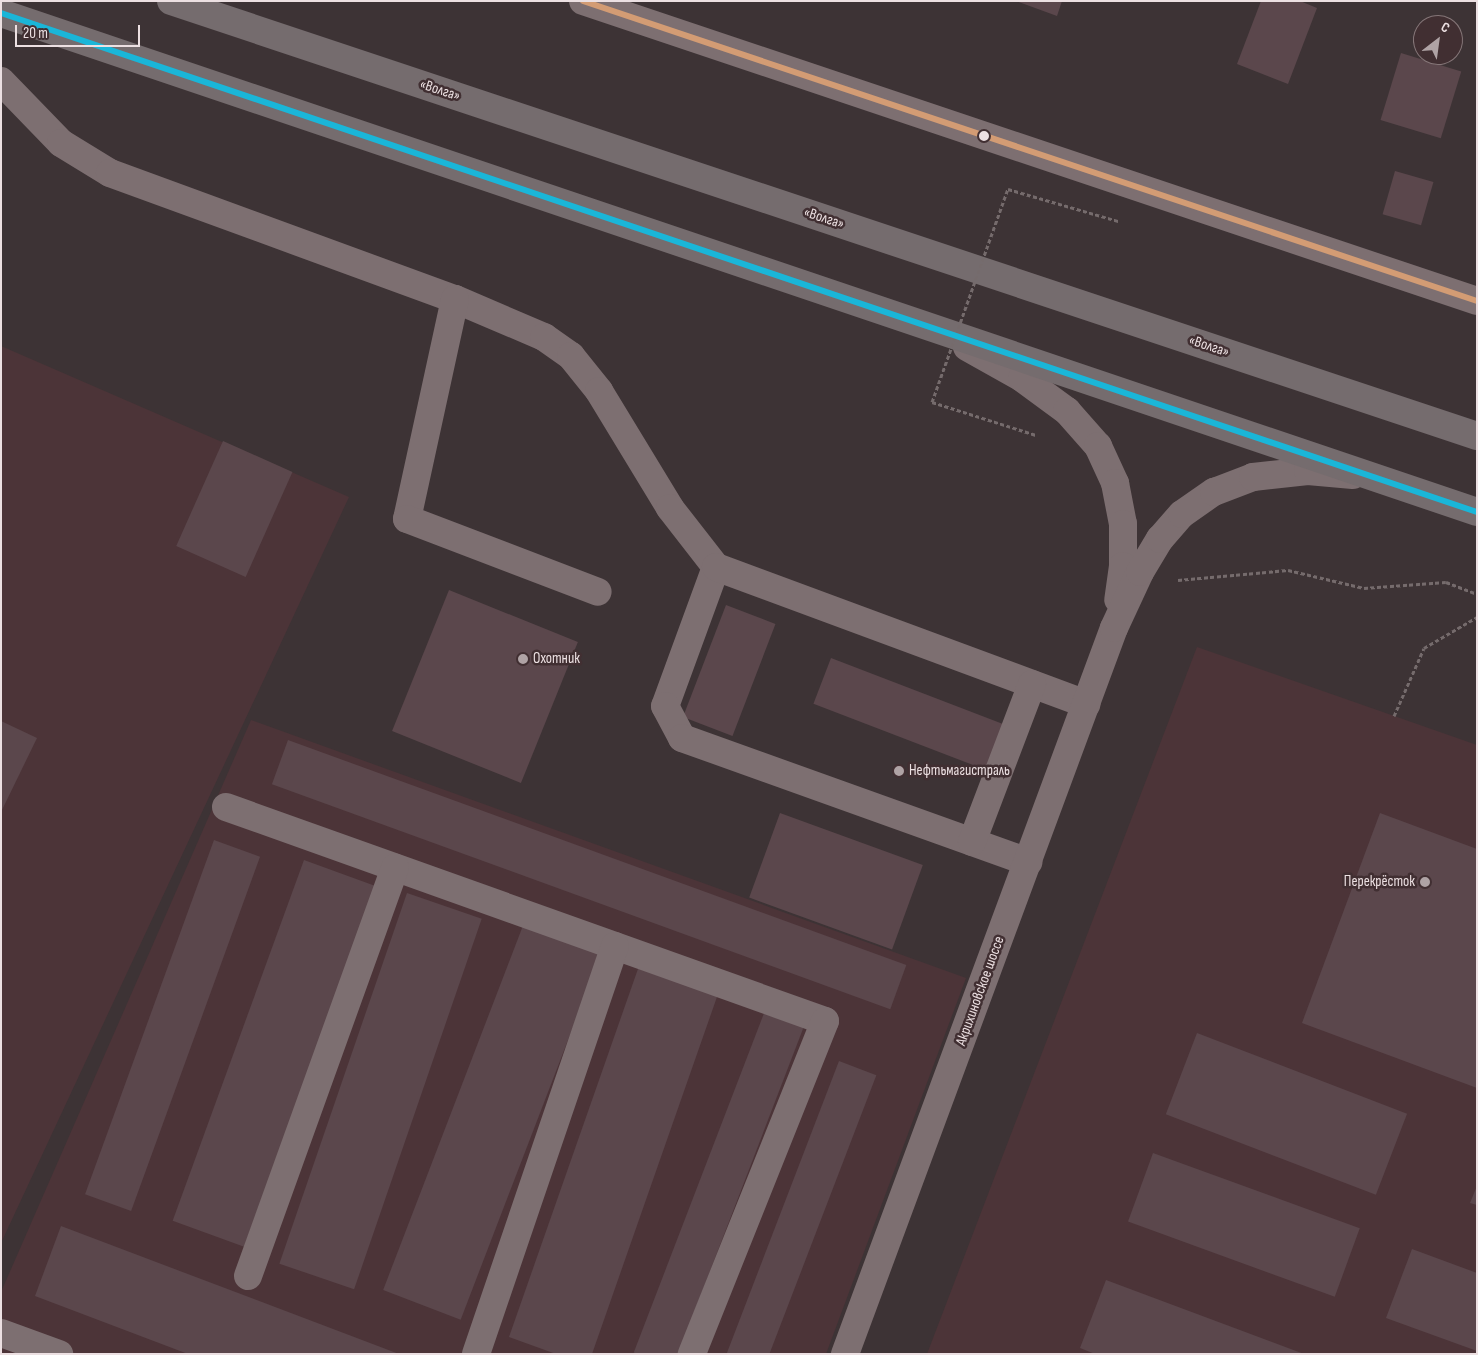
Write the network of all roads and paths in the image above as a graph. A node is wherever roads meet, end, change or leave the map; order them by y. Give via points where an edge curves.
1 (171, 1) edge
2 (583, 1) edge
3 (1, 13) edge
4 (2, 85) edge
5 (1120, 222) dead end
6 (455, 299) junction
7 (1477, 301) edge
8 (937, 330) junction
9 (1477, 436) edge
10 (1045, 438) dead end
11 (1370, 476) junction
12 (1477, 512) edge
13 (716, 567) junction
14 (1177, 580) dead end
15 (598, 592) dead end
16 (1477, 594) edge
17 (1477, 617) edge
18 (1114, 628) junction
19 (1032, 684) junction
20 (1087, 704) junction
21 (1394, 716) dead end
22 (226, 807) dead end
23 (972, 842) junction
24 (1028, 862) junction
25 (395, 868) junction
26 (615, 946) junction
27 (248, 1276) dead end
28 (1, 1332) edge
29 (58, 1354) edge
30 (476, 1354) edge
31 (692, 1354) edge
32 (845, 1354) edge

1 - 9 highway, «Волга»
2 - 7 main road
3 - 8 highway
4 - 6 main road via 61,143 110,174
5 - 10 path, bridge via 1008,189 932,402
6 - 13 main road via 544,337 571,356 599,392 670,508
6 - 15 main road via 407,519
8 - 11 highway
8 - 18 main road, Акрихиновское шоссе via 1022,378 1067,412 1098,446 1115,483 1123,524 1123,566
11 - 12 highway
11 - 18 main road, Акрихиновское шоссе via 1308,471 1254,477 1214,492 1182,514 1160,539 1140,572
13 - 19 main road
13 - 23 main road via 665,706 682,738
14 - 16 path via 1288,570 1364,588 1446,582
17 - 21 path via 1424,648
18 - 20 main road, Акрихиновское шоссе
19 - 20 main road
19 - 23 main road
20 - 24 main road, Акрихиновское шоссе
22 - 25 main road
23 - 24 main road
24 - 32 main road, Акрихиновское шоссе via 944,1064
25 - 26 main road
25 - 27 main road
26 - 30 main road
26 - 31 main road via 824,1020
28 - 29 main road

